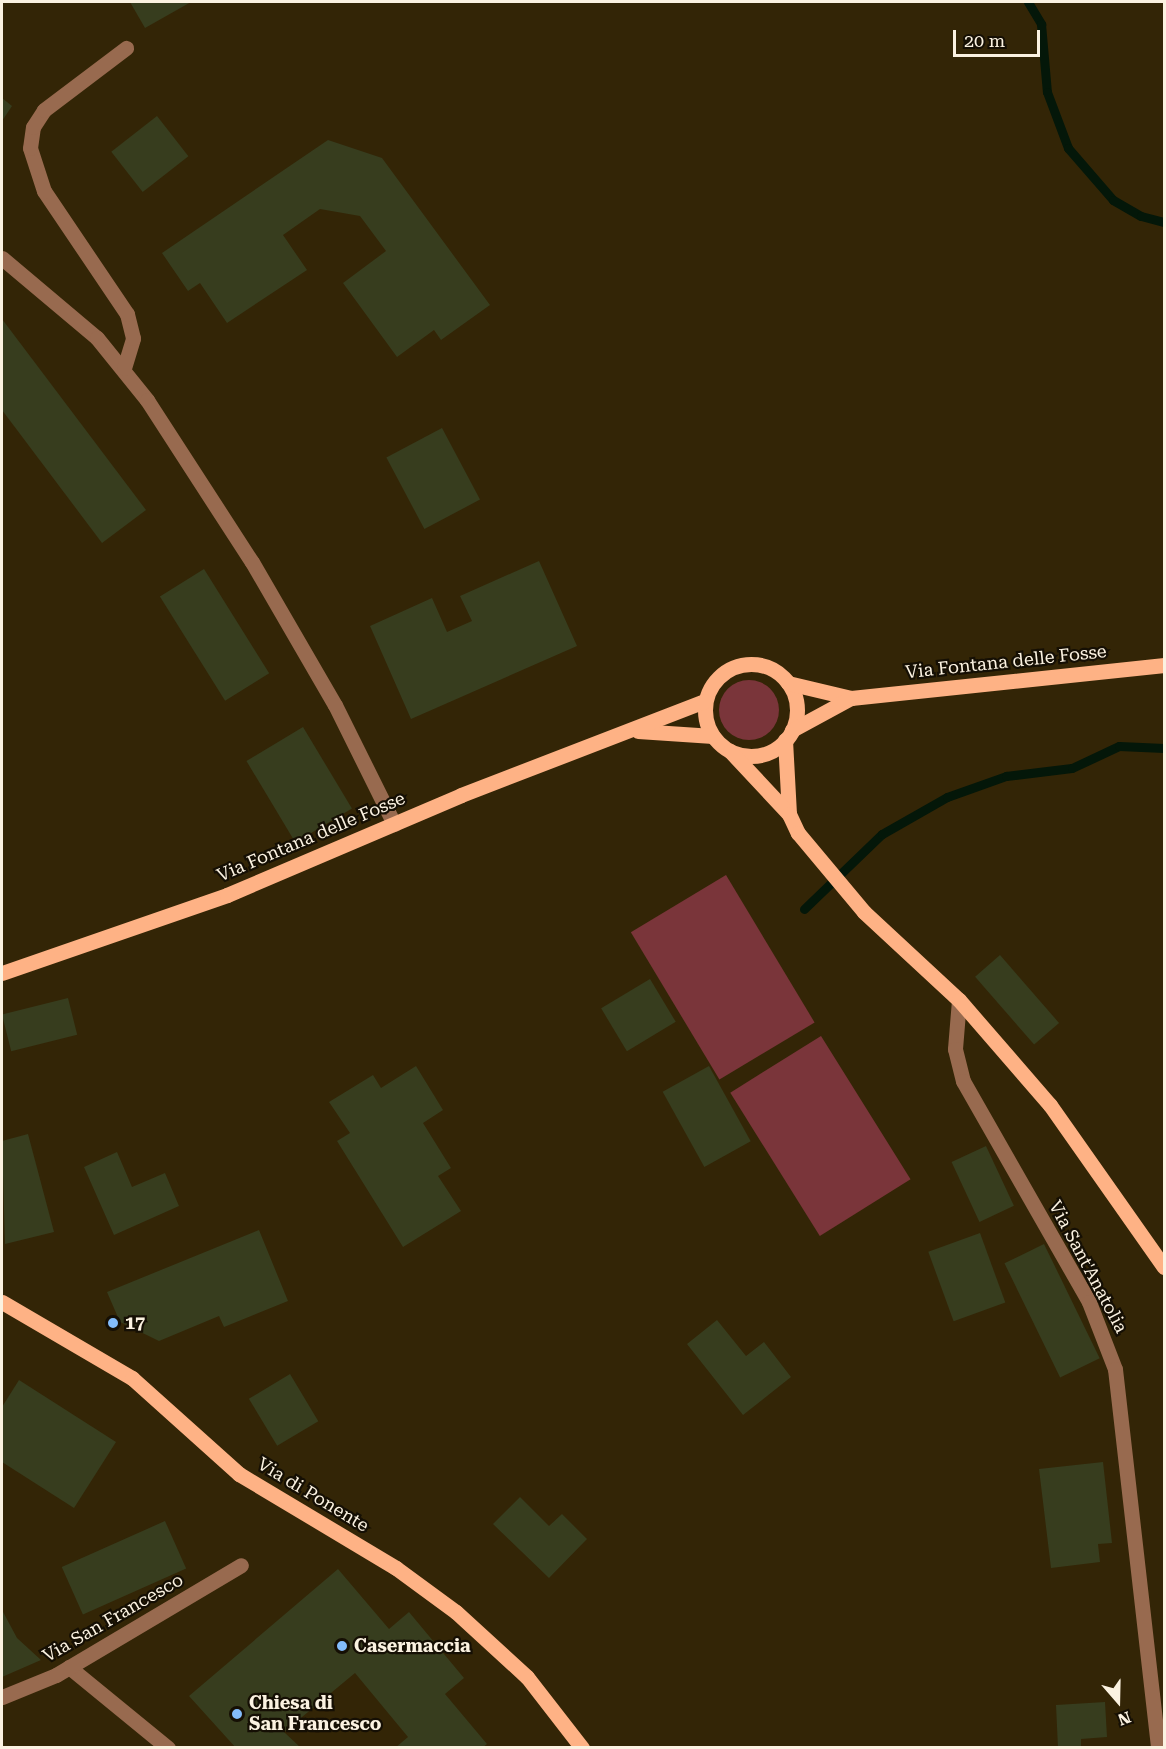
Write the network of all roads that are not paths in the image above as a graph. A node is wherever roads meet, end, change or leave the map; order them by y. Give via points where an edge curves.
1 (126, 48) dead end
2 (2, 258) edge
3 (124, 368) junction
4 (1164, 665) edge
5 (788, 683) junction
6 (851, 698) junction
7 (705, 701) junction
8 (632, 730) junction
9 (788, 735) junction
10 (713, 736) junction
11 (730, 751) junction
12 (789, 814) junction
13 (394, 824) junction
14 (2, 973) edge
15 (959, 1000) junction
16 (1164, 1267) edge
17 (2, 1302) edge
18 (241, 1565) dead end
19 (69, 1667) junction
20 (2, 1697) edge
21 (168, 1748) edge
22 (582, 1748) edge
23 (1158, 1748) edge

1 - 3 street via 44,110 33,127 30,148 44,191 127,314 133,338
2 - 3 street via 79,321
3 - 13 street via 239,540 325,687
4 - 6 main road, Via Fontana delle Fosse
5 - 6 main road, Via Fontana delle Fosse
5 - 7 main road, Via Fontana delle Fosse via 763,666 748,664 721,675
5 - 9 main road via 796,706
6 - 9 main road, Via Fontana delle Fosse
7 - 8 main road, Via Fontana delle Fosse
7 - 10 main road
8 - 10 main road, Via Fontana delle Fosse
8 - 13 main road, Via Fontana delle Fosse
9 - 11 main road, Via Fontana delle Fosse via 765,753
9 - 12 main road
10 - 11 main road
11 - 12 main road
12 - 15 main road via 818,859 864,912
13 - 14 main road, Via Fontana delle Fosse via 203,904
15 - 16 main road via 1050,1105
15 - 23 street, Via Sant'Anatolia via 955,1049 963,1082 1089,1302 1115,1369
17 - 22 main road, Via di Ponente via 137,1382 239,1474 396,1568 456,1612 527,1677
18 - 19 street, Via San Francesco
19 - 20 street, Via San Francesco
19 - 21 street

